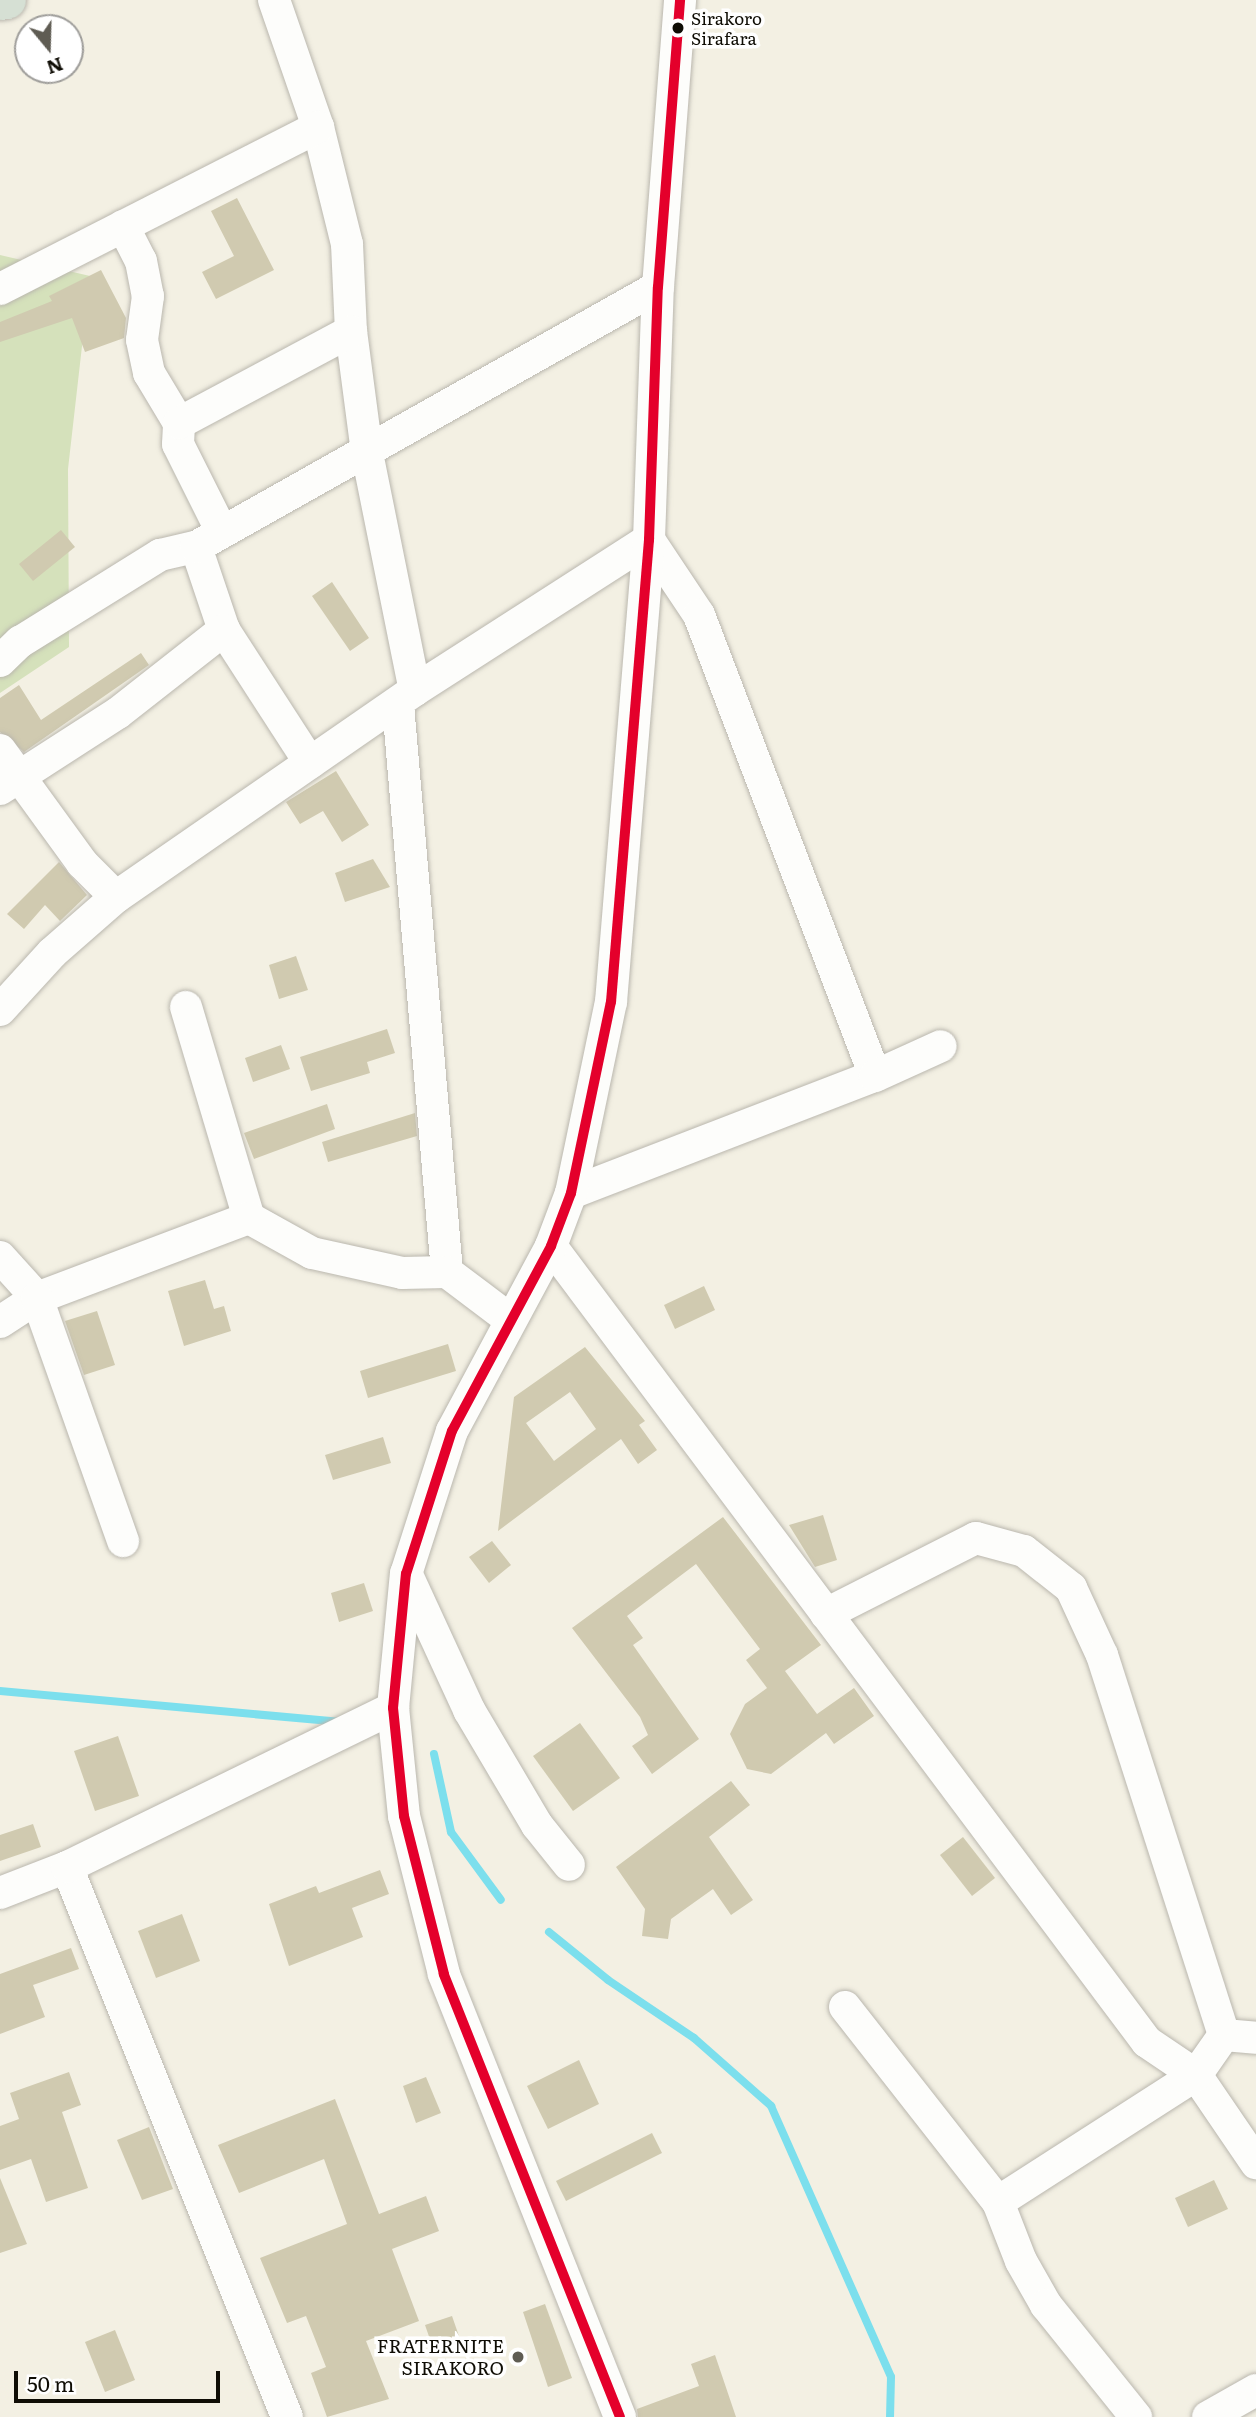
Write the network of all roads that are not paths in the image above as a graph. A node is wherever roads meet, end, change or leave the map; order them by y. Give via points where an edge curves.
1 (7, 0) edge
2 (274, 0) edge
3 (680, 0) edge
4 (0, 1) edge
5 (318, 127) junction
6 (123, 226) junction
7 (658, 287) junction
8 (0, 289) edge
9 (351, 331) junction
10 (179, 423) junction
11 (367, 453) junction
12 (209, 539) junction
13 (649, 541) junction
14 (224, 630) junction
15 (0, 661) edge
16 (406, 697) junction
17 (0, 750) edge
18 (310, 763) junction
19 (10, 784) edge
20 (116, 897) junction
21 (186, 1007) dead end
22 (0, 1010) edge
23 (941, 1045) dead end
24 (875, 1076) junction
25 (571, 1193) junction
26 (249, 1218) junction
27 (551, 1246) junction
28 (0, 1258) edge
29 (447, 1272) junction
30 (37, 1298) junction
31 (508, 1318) junction
32 (0, 1322) edge
33 (123, 1542) dead end
34 (406, 1574) junction
35 (826, 1614) junction
36 (393, 1708) junction
37 (569, 1865) dead end
38 (67, 1867) junction
39 (0, 1892) edge
40 (845, 2007) dead end
41 (1224, 2035) junction
42 (1256, 2038) edge
43 (1196, 2075) junction
44 (1256, 2163) edge
45 (998, 2202) junction
46 (1256, 2390) edge
47 (287, 2417) edge
48 (620, 2417) edge
49 (1136, 2417) edge
50 (1208, 2417) edge

1 - 4 highway
2 - 5 street
3 - 7 street
5 - 6 street
5 - 9 street via 347,244
6 - 8 street
6 - 10 street via 141,261 148,296 142,340 149,373
7 - 11 street
7 - 13 street
9 - 10 street
9 - 11 street
10 - 12 street via 178,444
11 - 12 street
11 - 16 street
12 - 14 street
12 - 15 street via 160,555 20,642
13 - 16 street
13 - 24 street via 699,614
13 - 25 street via 611,1002
14 - 18 street
14 - 19 street via 118,713
16 - 18 street
16 - 29 street
17 - 19 street
18 - 20 street
19 - 20 street
20 - 22 street via 52,953
21 - 26 street
23 - 24 street
24 - 25 street
25 - 27 street
26 - 29 street via 312,1253 402,1273
26 - 30 street
27 - 31 street
27 - 35 street
28 - 30 street
29 - 31 street
30 - 32 street
30 - 33 street
31 - 34 street via 452,1431
34 - 36 street
34 - 37 street via 469,1710 537,1825
35 - 41 street via 976,1538 1024,1551 1071,1588 1102,1655
35 - 43 street via 1147,2042
36 - 38 street
36 - 48 street via 404,1816 444,1974
38 - 39 street
38 - 47 street
40 - 45 street
41 - 42 street
41 - 43 street
43 - 44 street
43 - 45 street
45 - 49 street via 1021,2261 1046,2305
46 - 50 street

